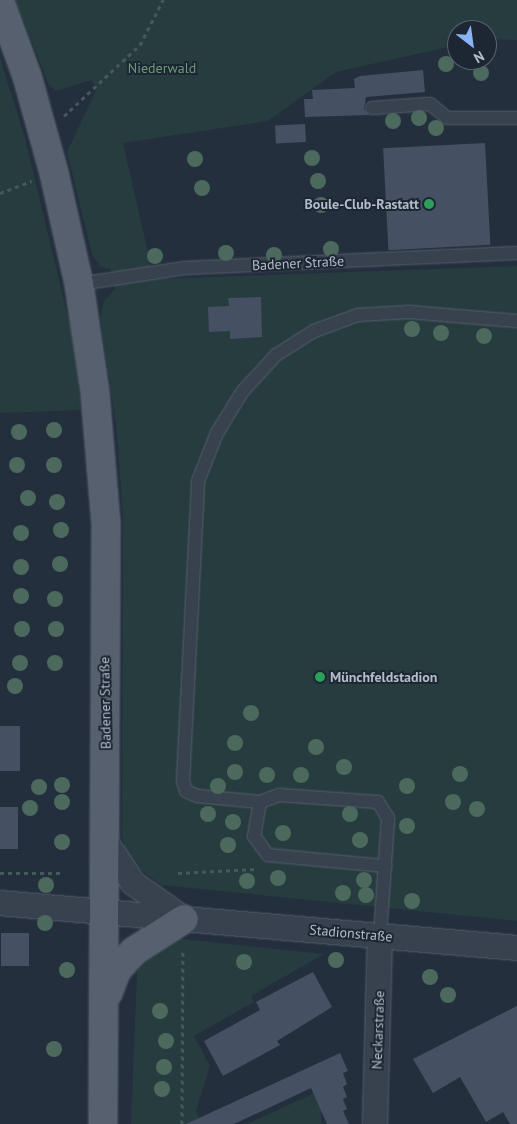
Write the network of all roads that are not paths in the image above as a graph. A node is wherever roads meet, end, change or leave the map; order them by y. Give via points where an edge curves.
1 (0, 2) edge
2 (372, 108) dead end
3 (517, 118) edge
4 (517, 253) edge
5 (79, 284) junction
6 (517, 321) edge
7 (260, 802) junction
8 (106, 842) junction
9 (385, 866) junction
10 (0, 903) edge
11 (107, 912) junction
12 (184, 919) junction
13 (380, 936) junction
14 (517, 948) edge
15 (106, 999) junction
16 (103, 1124) edge
17 (375, 1124) edge

1 - 5 main road, Badener Straße via 42,125
2 - 3 lane via 430,104 447,118
4 - 5 lane, Badener Straße via 186,268
5 - 8 main road, Badener Straße via 95,393 106,524
6 - 7 lane via 409,312 358,315 314,330 276,355 242,392 217,433 198,481 183,782 186,791 197,796
7 - 9 lane via 254,836 268,855
7 - 9 lane via 279,795 378,802 388,818
8 - 11 main road, Badener Straße
8 - 12 street via 133,883
9 - 13 lane
10 - 11 street, Stadionstraße
11 - 12 street, Stadionstraße
11 - 15 main road, Badener Straße
12 - 13 street, Stadionstraße
12 - 15 main road via 134,951 117,970
13 - 14 street, Stadionstraße
13 - 17 street, Neckarstraße
15 - 16 main road, Badener Straße

